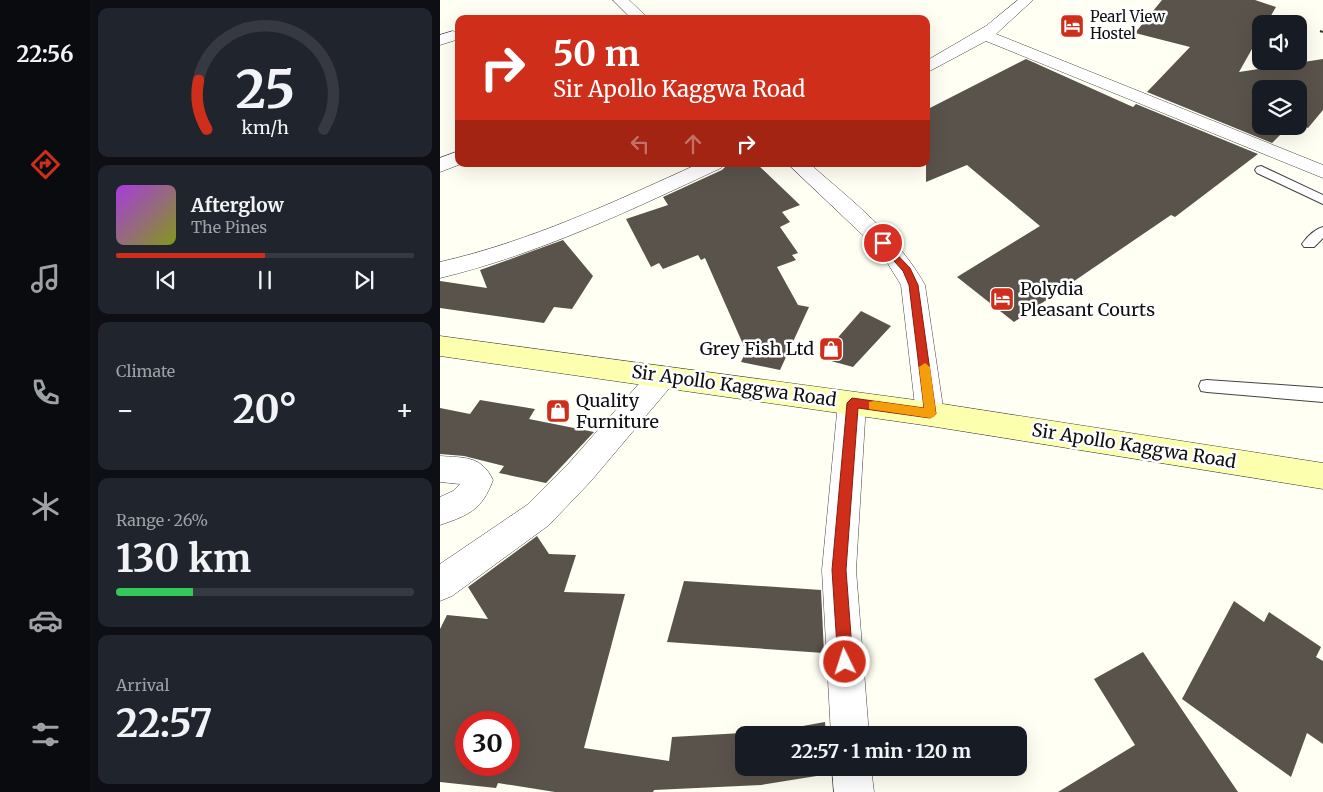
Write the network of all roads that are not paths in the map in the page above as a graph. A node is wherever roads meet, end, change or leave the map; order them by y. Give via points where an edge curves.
1 (620, 0) edge
2 (1026, 0) edge
3 (637, 15) edge
4 (985, 35) junction
5 (930, 66) edge
6 (455, 159) edge
7 (440, 166) edge
8 (707, 167) edge
9 (801, 167) edge
10 (1260, 170) dead end
11 (1323, 172) edge
12 (1323, 200) edge
13 (1323, 231) edge
14 (1309, 244) dead end
15 (440, 270) edge
16 (440, 346) edge
17 (662, 377) junction
18 (1207, 386) dead end
19 (1323, 395) edge
20 (852, 403) junction
21 (930, 414) junction
22 (440, 469) edge
23 (1323, 476) edge
24 (440, 511) edge
25 (440, 584) edge
26 (849, 726) edge
27 (853, 776) edge
28 (854, 792) edge

1 - 3 street
2 - 4 street via 1010,17
4 - 5 street
4 - 11 street
6 - 7 street
8 - 15 street via 538,243 480,262
9 - 21 street via 888,248 907,270 914,285
10 - 12 lane
13 - 14 lane
16 - 17 main road, Sir Apollo Kaggwa Road
17 - 20 main road, Sir Apollo Kaggwa Road
17 - 25 street via 580,472 538,515
18 - 19 lane
20 - 21 main road, Sir Apollo Kaggwa Road
20 - 26 street via 839,570
21 - 23 main road, Sir Apollo Kaggwa Road
22 - 24 street via 471,472 478,480 470,497
27 - 28 street

